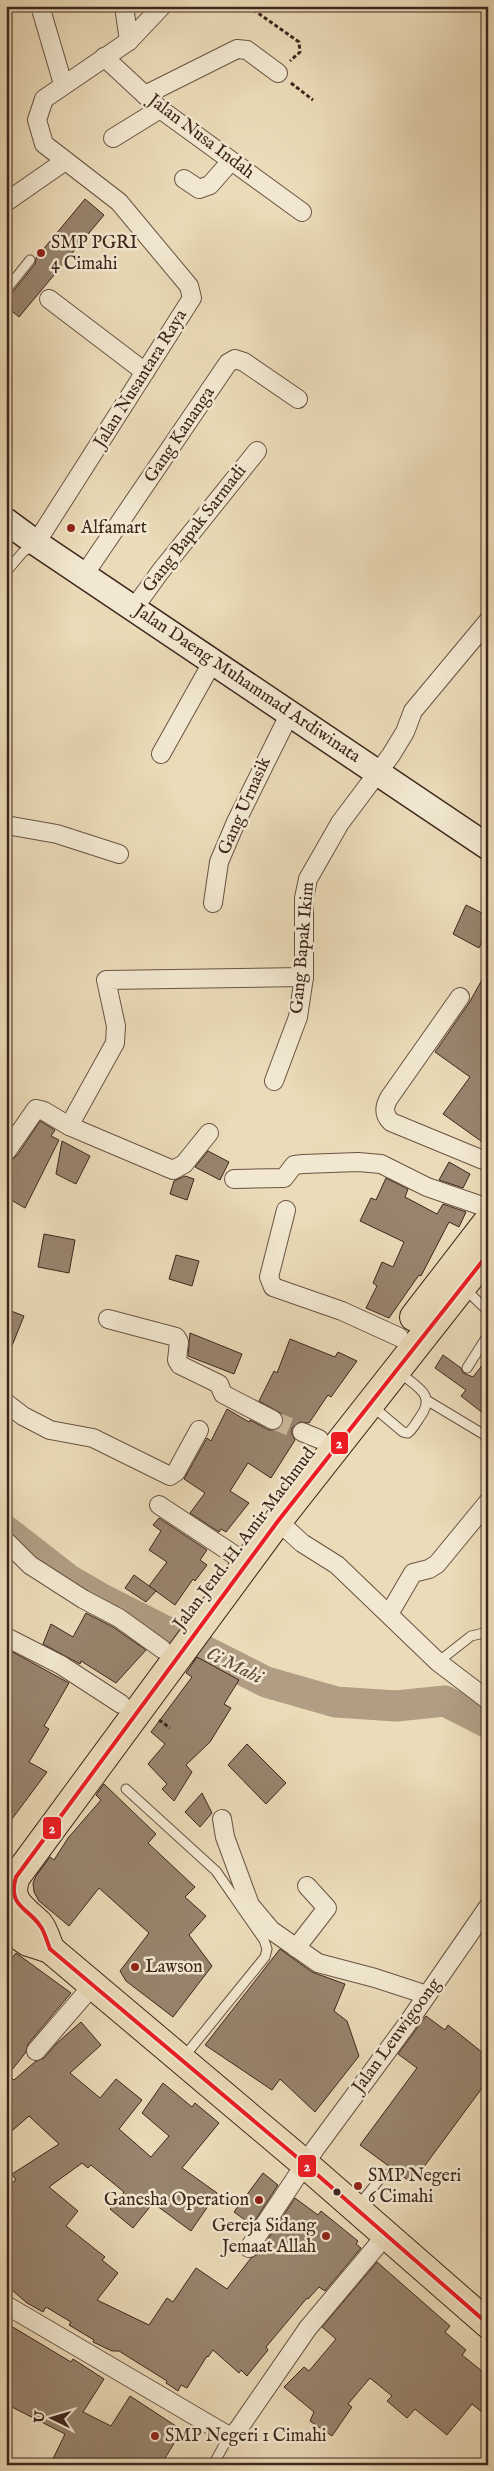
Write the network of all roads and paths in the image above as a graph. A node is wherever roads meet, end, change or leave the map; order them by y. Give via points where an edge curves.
1 (40, 6) edge
2 (124, 6) edge
3 (162, 6) edge
4 (248, 6) edge
5 (129, 41) junction
6 (104, 58) junction
7 (278, 73) junction
8 (64, 84) junction
9 (145, 95) junction
10 (313, 100) dead end
11 (160, 110) junction
12 (113, 138) dead end
13 (65, 160) junction
14 (231, 161) junction
15 (184, 179) dead end
16 (6, 202) edge
17 (302, 212) dead end
18 (30, 260) dead end
19 (6, 290) edge
20 (46, 296) dead end
21 (145, 372) junction
22 (298, 399) dead end
23 (257, 451) dead end
24 (6, 521) edge
25 (36, 543) junction
26 (6, 572) edge
27 (84, 575) junction
28 (134, 608) junction
29 (488, 621) edge
30 (213, 661) junction
31 (290, 713) junction
32 (161, 754) dead end
33 (378, 773) junction
34 (6, 825) edge
35 (488, 847) edge
36 (119, 854) dead end
37 (213, 903) dead end
38 (304, 977) junction
39 (460, 997) dead end
40 (274, 1081) dead end
41 (69, 1126) junction
42 (209, 1133) dead end
43 (6, 1152) edge
44 (488, 1162) edge
45 (234, 1179) dead end
46 (488, 1208) edge
47 (286, 1210) dead end
48 (488, 1221) edge
49 (488, 1254) edge
50 (462, 1286) junction
51 (488, 1311) edge
52 (108, 1319) dead end
53 (488, 1335) edge
54 (399, 1337) junction
55 (467, 1368) dead end
56 (396, 1369) junction
57 (428, 1401) junction
58 (6, 1403) edge
59 (369, 1403) junction
60 (273, 1420) tunnel mouth
61 (199, 1430) dead end
62 (488, 1437) edge
63 (488, 1502) edge
64 (159, 1505) dead end
65 (278, 1521) junction
66 (6, 1541) edge
67 (233, 1554) junction
68 (389, 1614) junction
69 (192, 1623) junction
70 (488, 1632) edge
71 (6, 1637) edge
72 (169, 1649) junction
73 (438, 1662) junction
74 (488, 1700) edge
75 (121, 1704) junction
76 (126, 1789) dead end
77 (222, 1819) dead end
78 (6, 1860) edge
79 (307, 1886) dead end
80 (488, 1907) edge
81 (6, 1927) edge
82 (296, 1948) junction
83 (50, 1949) junction
84 (93, 1985) junction
85 (427, 1995) junction
86 (36, 2051) dead end
87 (181, 2060) junction
88 (305, 2164) junction
89 (384, 2174) dead end
90 (356, 2209) junction
91 (386, 2234) junction
92 (249, 2248) dead end
93 (6, 2305) edge
94 (488, 2324) edge
95 (229, 2436) junction
96 (213, 2465) edge

1 - 8 street
2 - 5 street
3 - 5 street, Jalan Nusantara Raya
4 - 7 path via 300,42 300,52
5 - 6 street, Jalan Nusantara Raya
6 - 8 street, Jalan Nusantara Raya
6 - 9 street, Jalan Nusa Indah
7 - 9 street via 247,50 237,49
7 - 10 path
8 - 13 street, Jalan Nusantara Raya via 44,99 37,120 44,144
9 - 11 street, Jalan Nusa Indah
11 - 12 street
11 - 14 street, Jalan Nusa Indah
13 - 16 street
13 - 21 street, Jalan Nusantara Raya via 119,202 193,294
14 - 15 street via 207,188 199,189
14 - 17 street, Jalan Nusa Indah
18 - 19 lane
20 - 21 street
21 - 25 street, Jalan Nusantara Raya
22 - 27 street, Gang Kananga via 244,362 236,359 228,363
23 - 28 street, Gang Bapak Sarmadi
24 - 25 main road, Jalan Daeng Muhammad Ardiwinata
25 - 26 lane via 23,552
25 - 27 main road, Jalan Daeng Muhammad Ardiwinata
27 - 28 main road, Jalan Daeng Muhammad Ardiwinata
28 - 30 main road, Jalan Daeng Muhammad Ardiwinata
29 - 33 street, Gang Bapak Ikim via 413,711 405,732
30 - 31 main road, Jalan Daeng Muhammad Ardiwinata
30 - 32 street
31 - 33 main road, Jalan Daeng Muhammad Ardiwinata
31 - 37 street, Gang Urnasik via 236,822 220,862
33 - 35 main road, Jalan Daeng Muhammad Ardiwinata
33 - 38 street, Gang Bapak Ikim via 340,823 308,879 304,898
34 - 36 street via 57,834
38 - 40 street, Gang Bapak Ikim via 298,1016
38 - 41 street via 106,980 116,1026 115,1043
39 - 44 street via 389,1098 386,1117 391,1122
41 - 42 street via 172,1170 184,1164
41 - 43 street via 36,1109
45 - 46 street via 284,1178 294,1165 303,1164 381,1164 427,1187
47 - 54 street via 268,1277 273,1287 342,1311
48 - 54 main road, Jalan Jend. H. Amir Machmud
49 - 50 main road, Jalan Jend. H. Amir Machmud
50 - 51 lane
50 - 56 main road, Jalan Jend. H. Amir Machmud
52 - 60 street via 176,1337 180,1342 177,1360 180,1365 218,1384 223,1394
53 - 55 lane
54 - 67 main road, Jalan Jend. H. Amir Machmud via 311,1436
56 - 57 lane
56 - 59 main road, Jalan Jend. H. Amir Machmud
57 - 59 lane via 428,1406 408,1433
57 - 62 lane
58 - 61 street via 50,1430 93,1438 170,1476 176,1472
59 - 65 main road, Jalan Jend. H. Amir Machmud
63 - 68 street via 437,1564 413,1573
64 - 67 street
65 - 68 street via 302,1543 337,1565
65 - 69 main road, Jalan Jend. H. Amir Machmud
66 - 72 street via 30,1565
67 - 69 main road, Jalan Jend. H. Amir Machmud
68 - 73 street
69 - 72 main road, Jalan Jend. H. Amir Machmud
70 - 73 lane via 471,1636
71 - 75 street via 61,1665
72 - 75 main road, Jalan Jend. H. Amir Machmud
72 - 83 main road, Jalan Jend. H. Amir Machmud via 13,1884 14,1899 40,1926
73 - 74 street
75 - 78 main road, Jalan Jend. H. Amir Machmud
76 - 87 lane via 216,1871 268,1949 265,1957
77 - 82 street via 250,1906 271,1930
79 - 82 street via 327,1908
80 - 85 street, Jalan Leuwigoong
81 - 83 main road via 28,1942
82 - 85 street via 318,1963
83 - 84 main road
84 - 86 street
84 - 87 main road
85 - 88 street, Jalan Leuwigoong
87 - 88 main road
88 - 90 main road
88 - 92 street, Jalan Leuwigoong
89 - 90 lane
90 - 91 main road
91 - 94 main road
91 - 95 street via 308,2328 239,2428
93 - 95 street
95 - 96 lane

